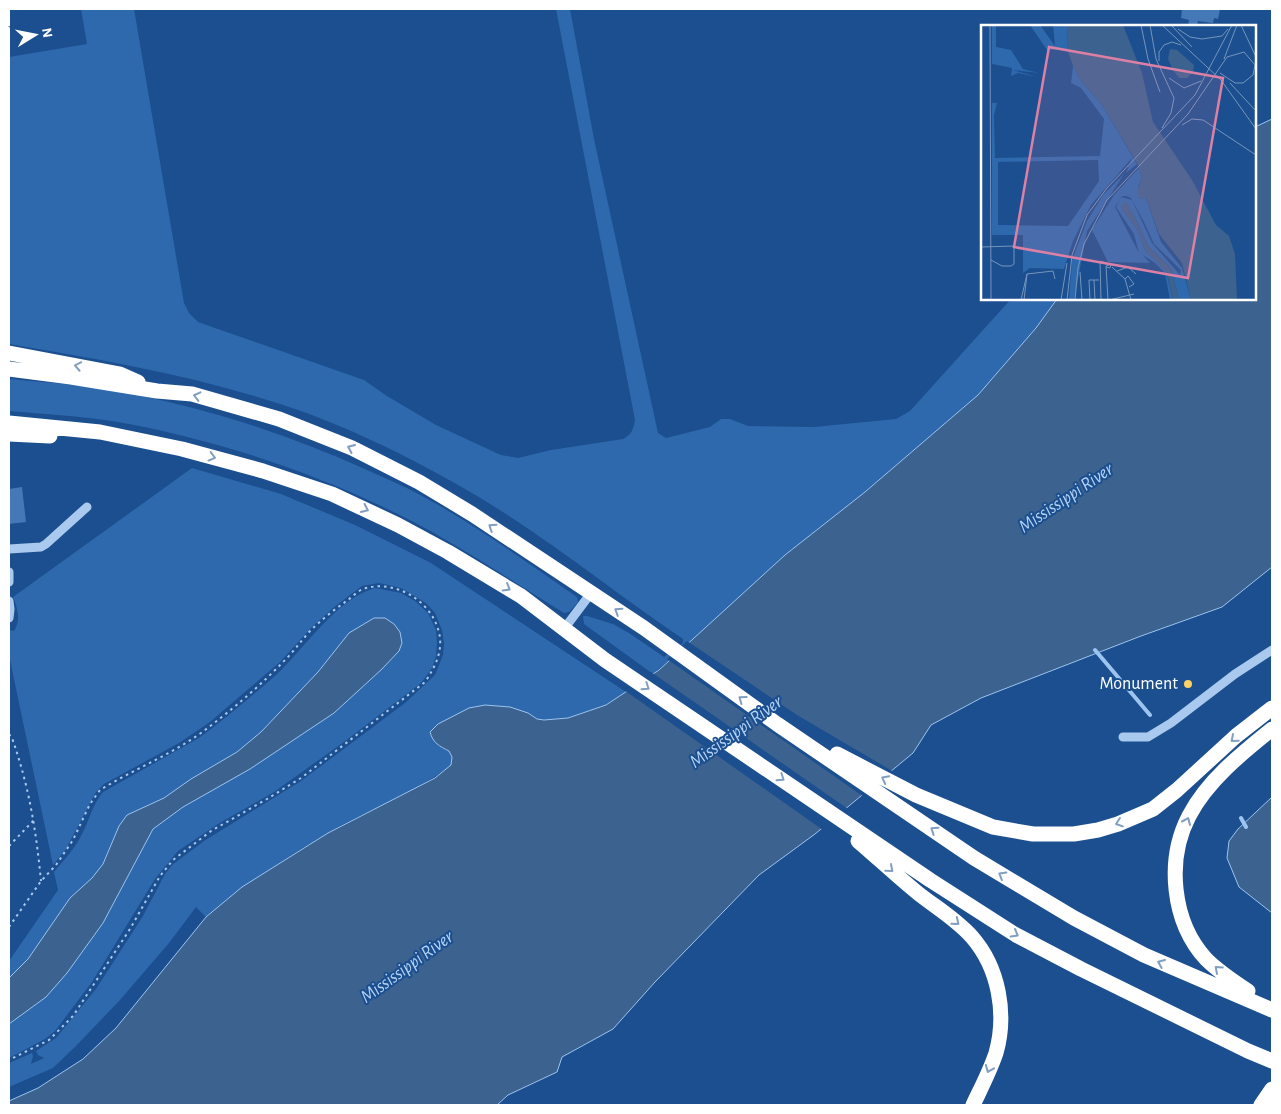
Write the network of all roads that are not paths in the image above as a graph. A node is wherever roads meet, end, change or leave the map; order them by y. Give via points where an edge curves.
1 (9, 353) edge
2 (9, 369) edge
3 (157, 391) junction
4 (9, 423) edge
5 (9, 434) edge
6 (182, 449) junction
7 (87, 507) dead end
8 (9, 549) edge
9 (9, 572) edge
10 (9, 582) edge
11 (591, 593) junction
12 (9, 601) edge
13 (9, 618) edge
14 (564, 629) junction
15 (1272, 650) edge
16 (1272, 708) edge
17 (777, 724) junction
18 (1272, 729) edge
19 (1123, 737) dead end
20 (801, 791) junction
21 (1271, 1010) edge
22 (1247, 1047) junction
23 (1272, 1052) edge
24 (1272, 1061) edge
25 (1272, 1089) edge
26 (973, 1105) edge
27 (1261, 1105) edge

3 -> 1 highway via 120,374
2 - 3 highway
11 -> 3 highway via 472,514 352,448 270,417 192,394
4 - 6 highway via 100,432
5 - 6 highway via 78,437
6 -> 14 highway via 332,494 398,525 521,596
7 - 8 street via 46,544
9 - 10 street
11 - 14 street
17 -> 11 highway
12 - 13 street
14 -> 20 highway
15 - 19 street via 1148,737
16 -> 17 highway via 1153,809 1098,830 1067,834 1033,834 993,827 968,818
21 -> 17 highway via 1144,955 1067,914 974,858
21 -> 18 highway via 1224,975 1195,945 1177,897 1175,868 1182,832 1199,801 1233,763
20 -> 22 highway via 1016,935 1081,970
20 -> 26 highway via 960,925 989,965 1000,1002 999,1037
22 - 23 highway
22 - 24 highway
25 - 27 highway

